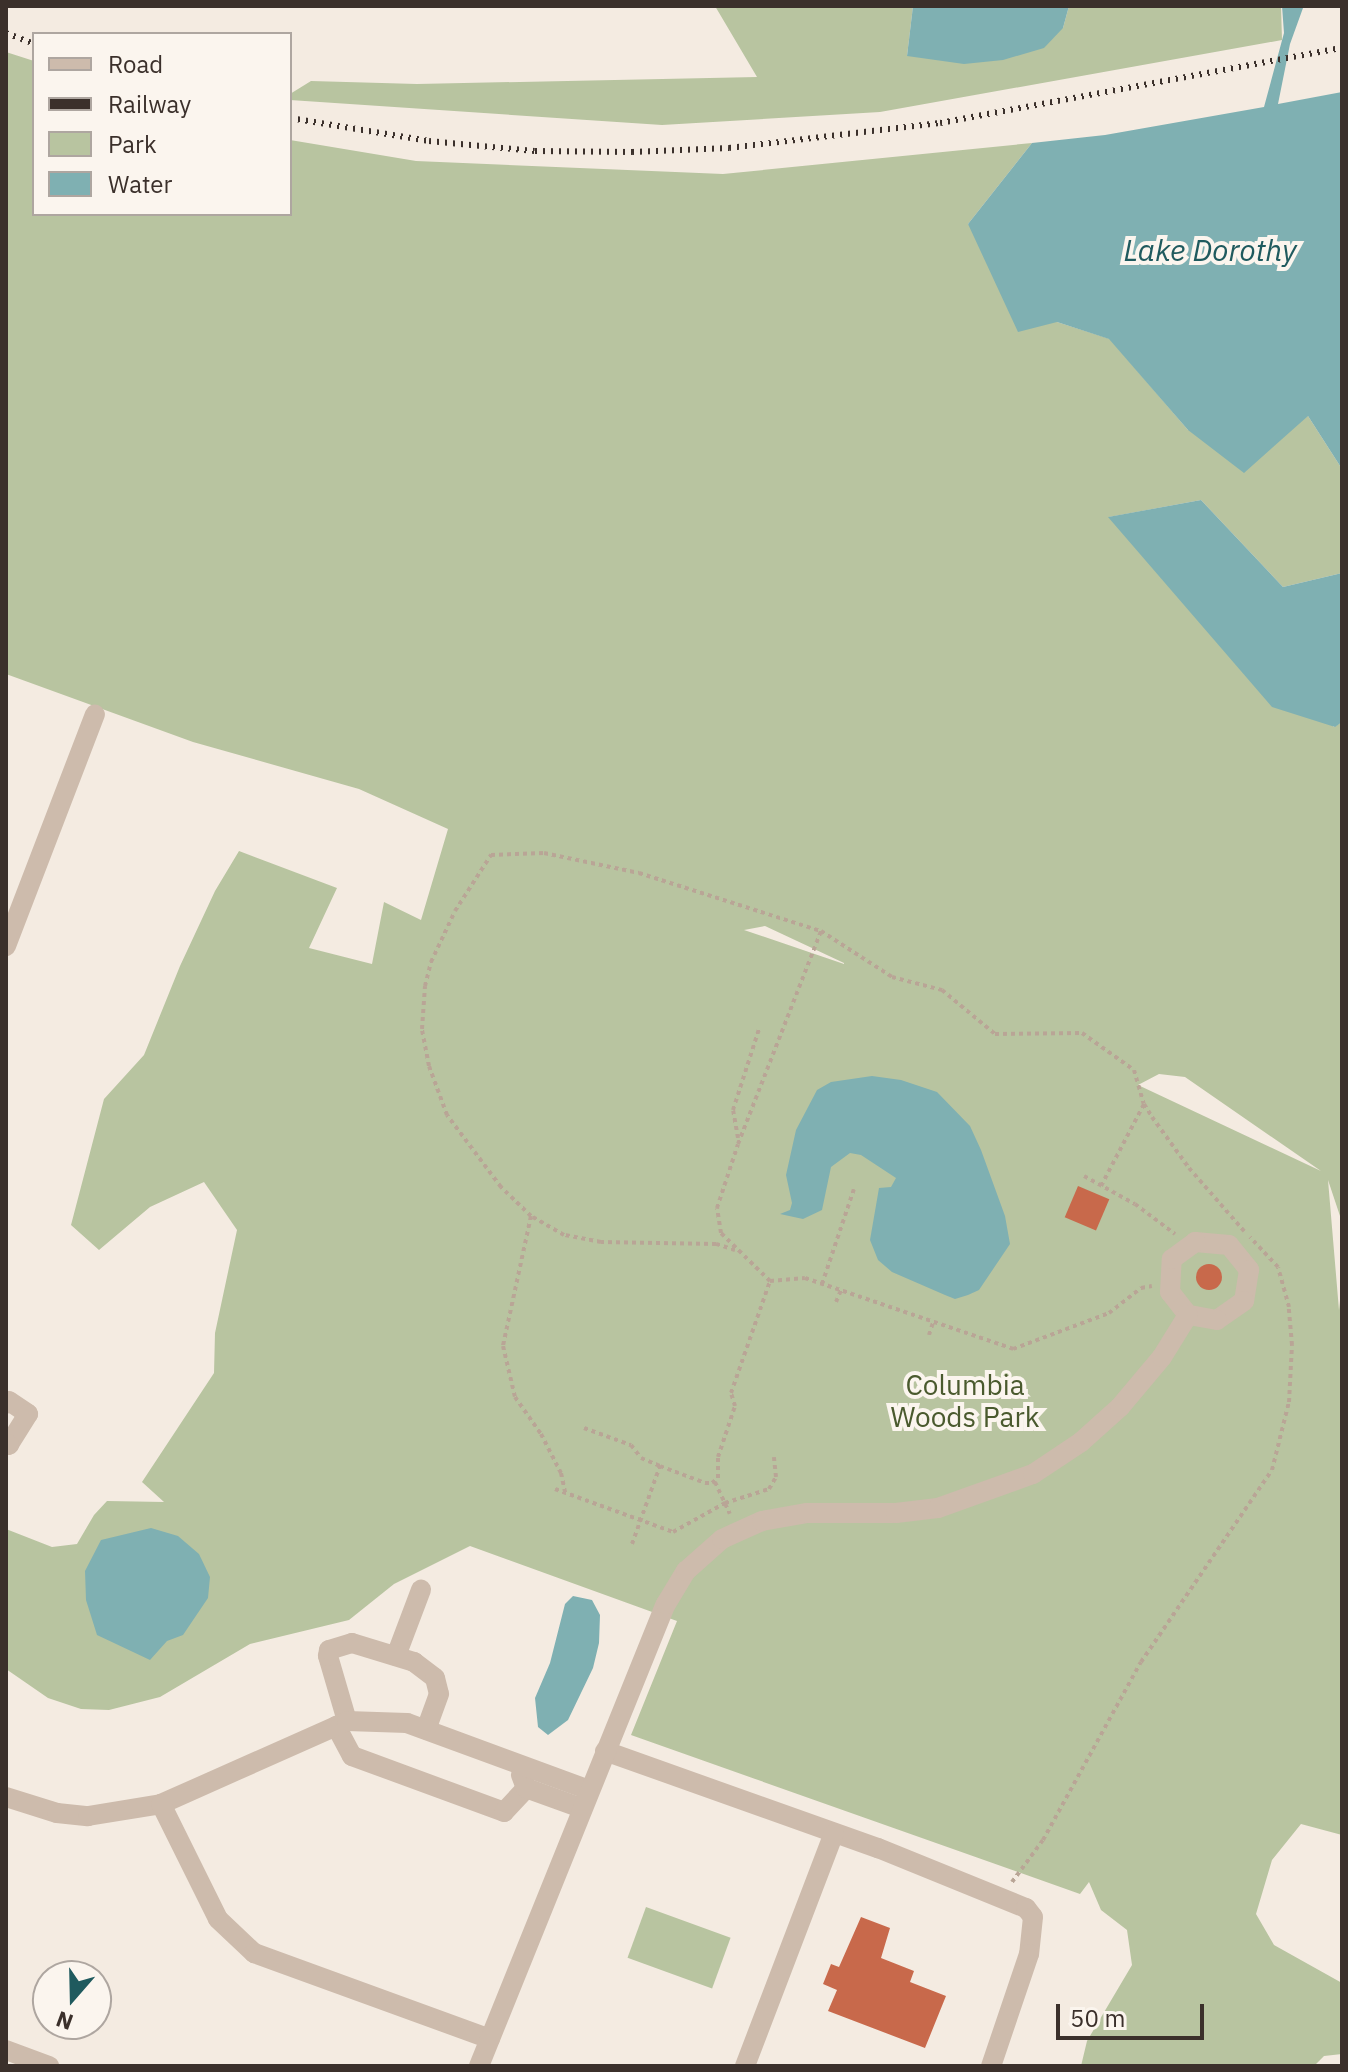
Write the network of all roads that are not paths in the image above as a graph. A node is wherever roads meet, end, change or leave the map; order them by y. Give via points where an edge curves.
1 (95, 714) dead end
2 (6, 946) edge
3 (1188, 1315) junction
4 (6, 1404) edge
5 (6, 1443) edge
6 (421, 1590) dead end
7 (396, 1656) junction
8 (341, 1724) junction
9 (426, 1730) junction
10 (605, 1751) junction
11 (517, 1764) junction
12 (526, 1788) junction
13 (6, 1797) edge
14 (585, 1799) junction
15 (161, 1804) junction
16 (834, 1833) junction
17 (490, 2039) junction
18 (6, 2050) edge
19 (49, 2066) edge
20 (479, 2066) edge
21 (745, 2066) edge
22 (991, 2066) edge

1 - 2 street
3 - 3 street via 1217,1320 1244,1301 1249,1270 1229,1245 1195,1242 1172,1259 1170,1292
3 - 10 street via 1162,1357 1120,1407 1033,1474 938,1508 781,1516 738,1530 702,1554 674,1588
4 - 5 street via 28,1414
6 - 7 street
7 - 8 street via 352,1643 329,1650
7 - 9 street via 426,1669 439,1685
8 - 9 street via 407,1723
8 - 12 street via 352,1756 504,1812
8 - 15 street
9 - 11 street
10 - 14 street
10 - 16 street
11 - 12 street
11 - 14 street
12 - 14 street
13 - 15 street via 57,1813 88,1816
14 - 17 street
15 - 17 street via 218,1919 254,1953
16 - 21 street
16 - 22 street via 1002,1895 1033,1917 1029,1954
17 - 20 street
18 - 19 street

